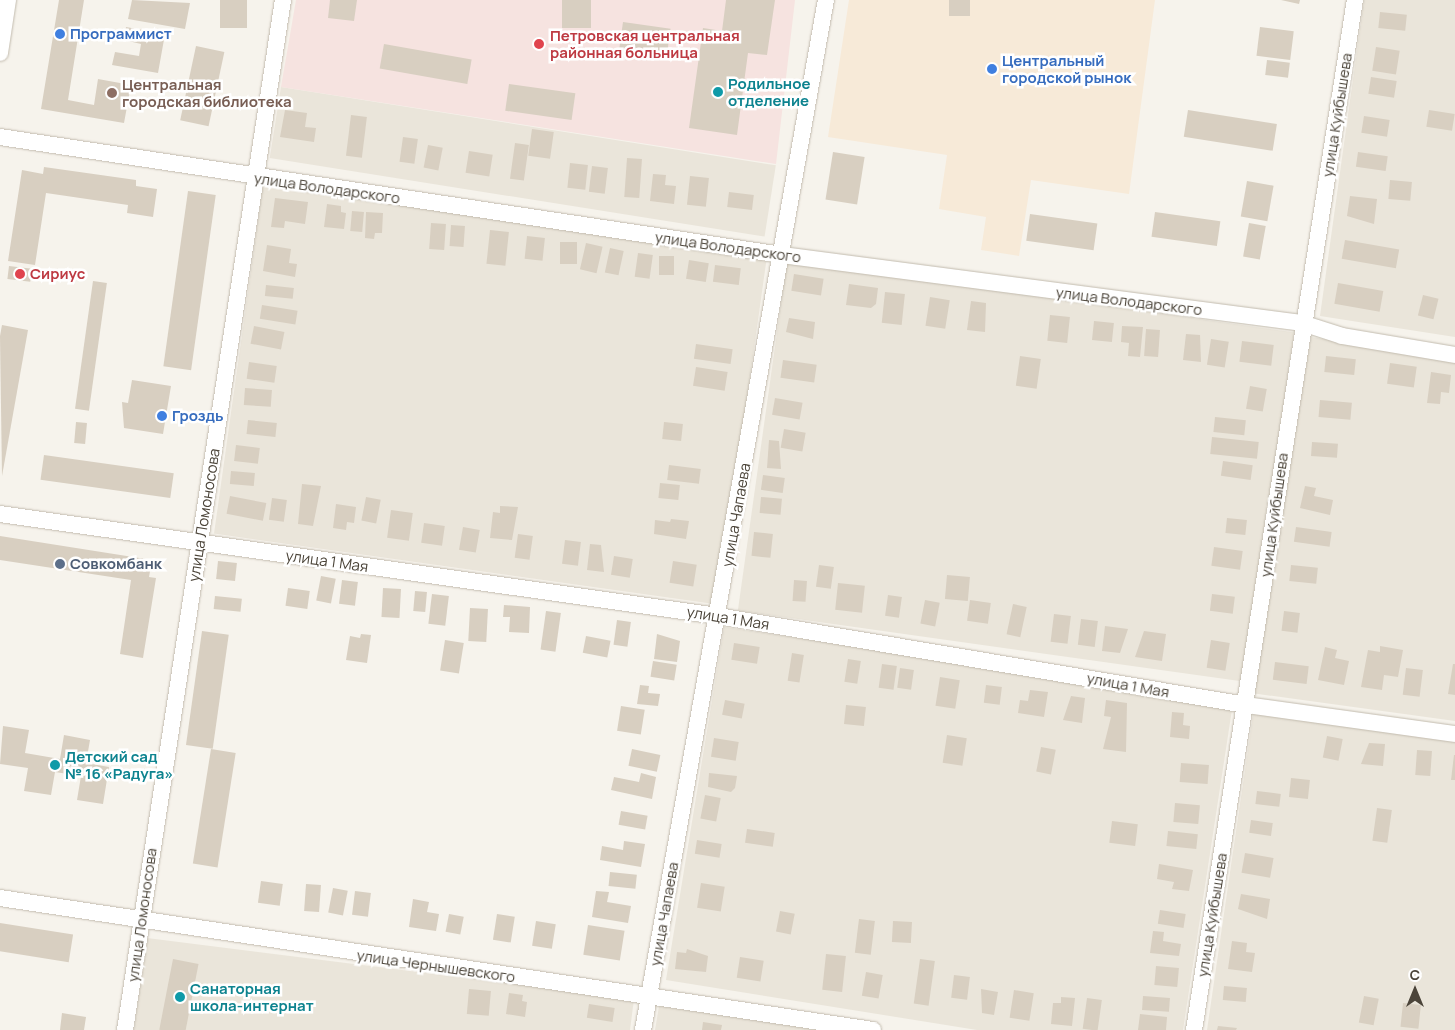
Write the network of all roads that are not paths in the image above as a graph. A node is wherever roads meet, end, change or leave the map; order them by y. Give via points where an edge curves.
1 (8, 0) edge
2 (283, 0) edge
3 (826, 0) edge
4 (1355, 0) edge
5 (0, 54) edge
6 (0, 137) edge
7 (253, 178) junction
8 (782, 255) junction
9 (1302, 324) junction
10 (1455, 355) edge
11 (0, 514) edge
12 (199, 543) junction
13 (718, 616) junction
14 (1246, 705) junction
15 (1455, 734) edge
16 (0, 898) edge
17 (141, 920) junction
18 (648, 997) junction
19 (125, 1030) edge
20 (643, 1030) edge
21 (873, 1030) edge
22 (1194, 1030) edge

1 - 5 street
2 - 7 street, улица Ломоносова
3 - 8 street, улица Чапаева
4 - 9 street, улица Куйбышева
6 - 7 street, улица Володарского
7 - 8 street, улица Володарского
7 - 12 street, улица Ломоносова
8 - 9 street, улица Володарского
8 - 13 street, улица Чапаева
9 - 10 street, улица Володарского via 1342,336
9 - 14 street, улица Куйбышева
11 - 12 street, улица 1 Мая
12 - 13 street, улица 1 Мая
12 - 17 street, улица Ломоносова
13 - 14 street, улица 1 Мая
13 - 18 street, улица Чапаева
14 - 15 street, улица 1 Мая
14 - 22 street, улица Куйбышева
16 - 17 street, улица Чернышевского
17 - 18 street, улица Чернышевского
17 - 19 street, улица Ломоносова
18 - 20 street, улица Чапаева
18 - 21 street, улица Чернышевского

